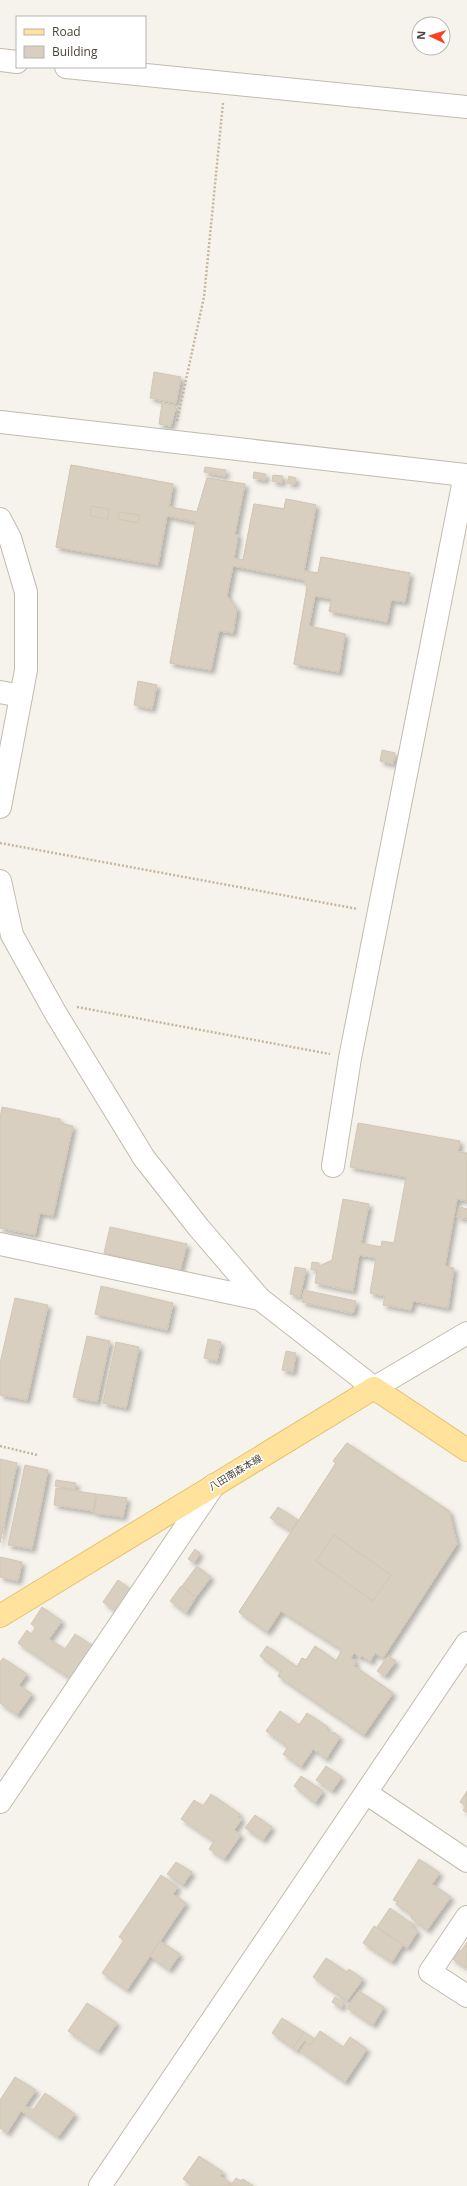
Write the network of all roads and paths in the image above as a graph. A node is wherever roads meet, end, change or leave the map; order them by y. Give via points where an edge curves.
1 (0, 60) edge
2 (16, 62) edge
3 (76, 68) edge
4 (225, 83) junction
5 (467, 107) edge
6 (0, 422) edge
7 (173, 442) junction
8 (0, 520) edge
9 (0, 692) edge
10 (21, 696) junction
11 (0, 807) edge
12 (0, 843) edge
13 (0, 881) edge
14 (378, 913) junction
15 (56, 1014) junction
16 (350, 1058) junction
17 (333, 1166) dead end
18 (0, 1244) edge
19 (260, 1299) junction
20 (467, 1333) edge
21 (374, 1388) junction
22 (0, 1446) edge
23 (467, 1450) edge
24 (37, 1454) dead end
25 (214, 1485) junction
26 (0, 1616) edge
27 (467, 1643) edge
28 (366, 1793) junction
29 (0, 1802) edge
30 (467, 1861) edge
31 (467, 1917) edge
32 (467, 1996) edge
33 (100, 2186) edge

1 - 2 street
3 - 4 street
4 - 5 street
4 - 7 path via 204,297
6 - 7 street
7 - 14 street via 465,475
8 - 10 street via 10,538 26,592 26,670
9 - 10 street
10 - 11 street
12 - 14 path
13 - 15 street via 12,935
14 - 16 street
15 - 16 path via 76,1007
15 - 19 street via 144,1158
16 - 17 street
18 - 19 street
19 - 21 street
20 - 21 street
21 - 23 main road
21 - 25 main road, 八田南森本線
22 - 24 path
25 - 26 main road, 八田南森本線
25 - 29 street
27 - 28 street
28 - 30 street
28 - 33 street
31 - 32 street via 430,1972

